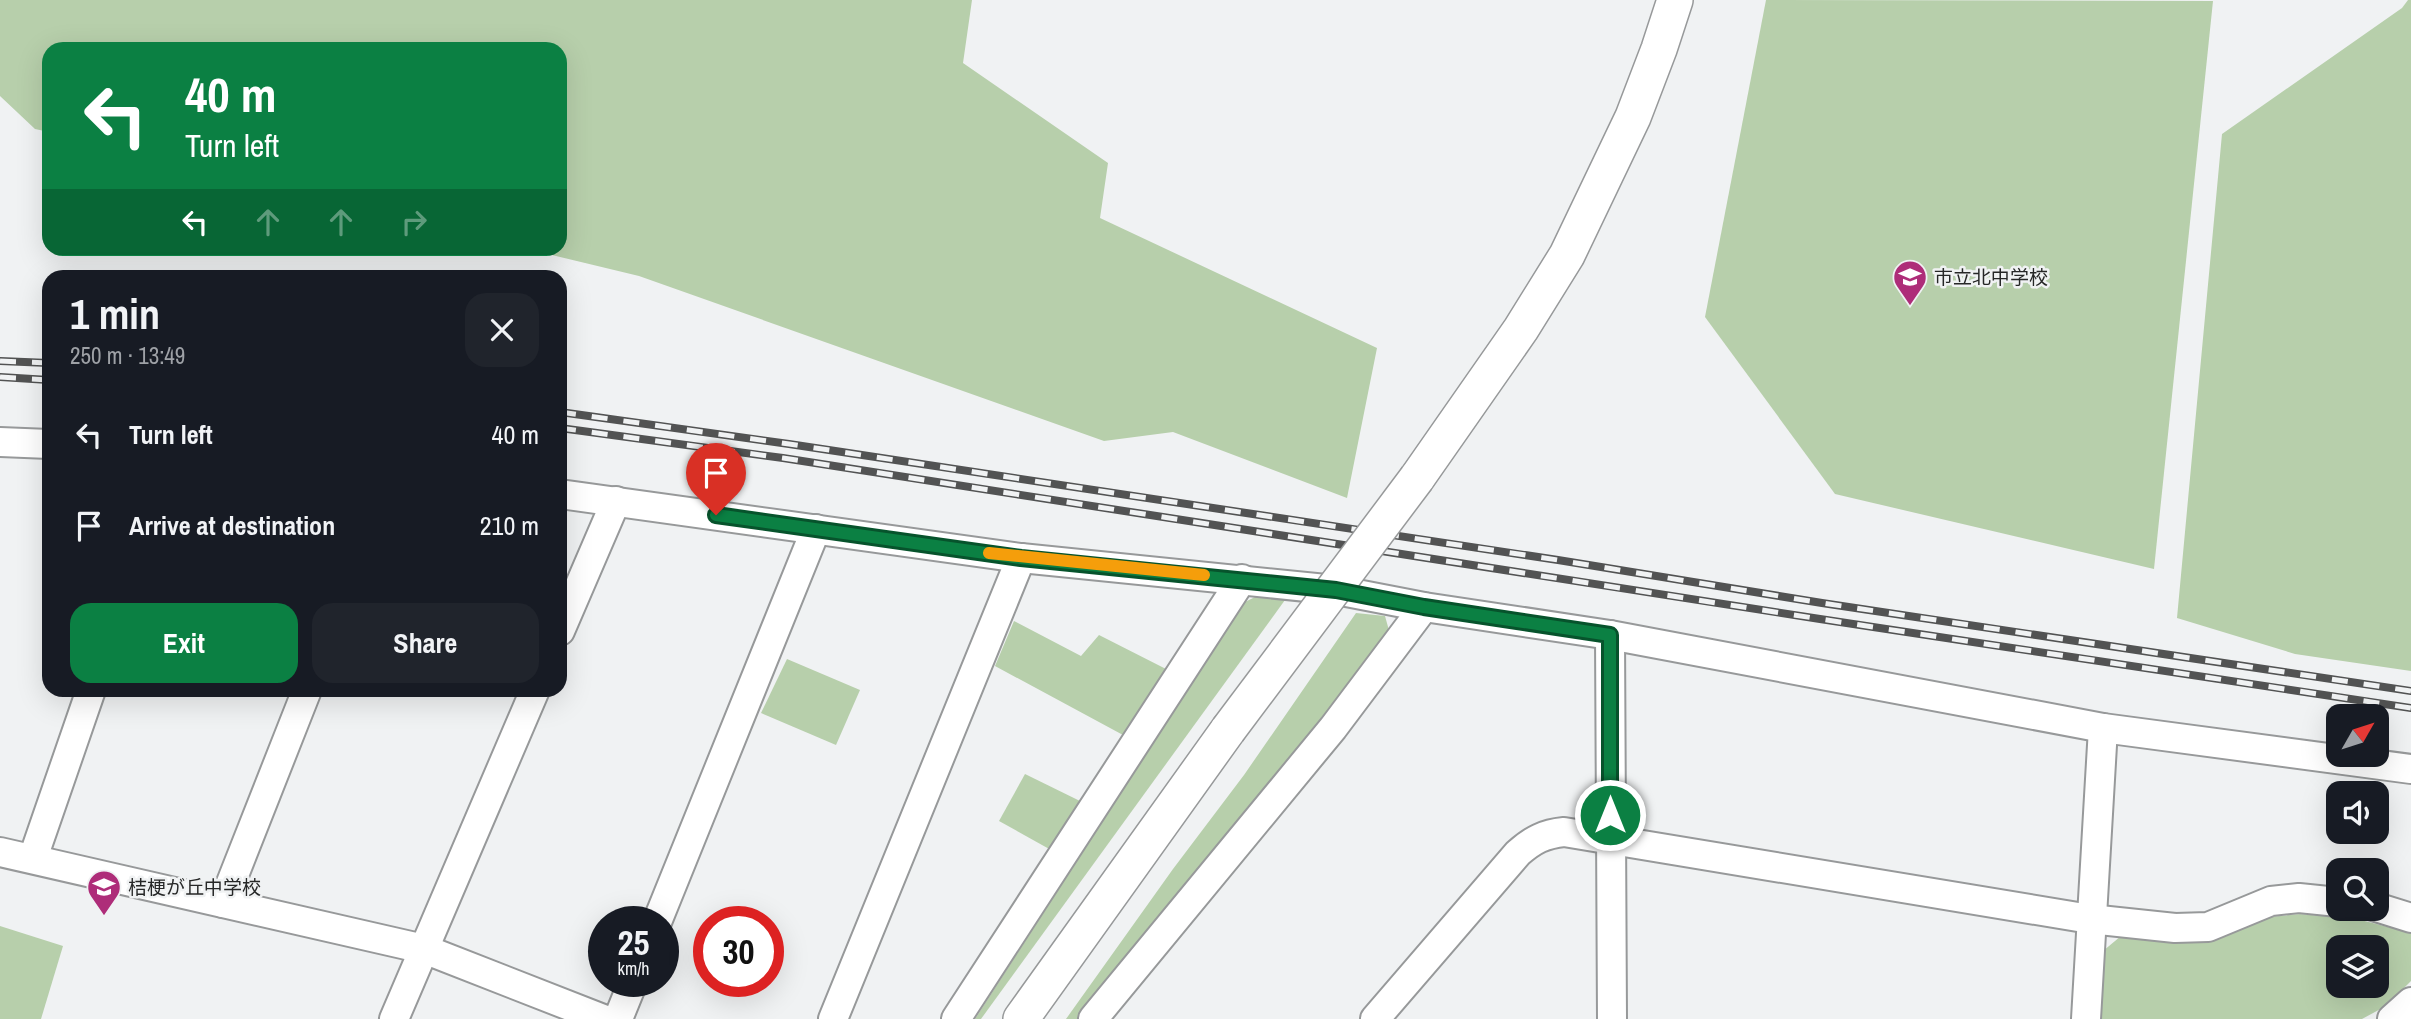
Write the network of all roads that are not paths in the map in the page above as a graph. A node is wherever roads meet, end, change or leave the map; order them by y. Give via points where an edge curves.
1 (1675, 0) edge
2 (0, 442) edge
3 (42, 444) edge
4 (567, 495) edge
5 (616, 501) junction
6 (816, 529) junction
7 (1021, 558) junction
8 (1242, 579) junction
9 (1424, 607) junction
10 (567, 615) edge
11 (1610, 635) junction
12 (89, 697) edge
13 (304, 697) edge
14 (532, 697) edge
15 (2103, 728) junction
16 (2411, 769) edge
17 (1610, 840) junction
18 (0, 852) edge
19 (33, 858) junction
20 (2326, 901) edge
21 (223, 903) junction
22 (663, 906) edge
23 (2389, 911) edge
24 (2411, 918) edge
25 (2090, 919) junction
26 (424, 949) junction
27 (627, 997) edge
28 (2411, 1002) edge
29 (394, 1019) edge
30 (603, 1019) edge
31 (618, 1019) edge
32 (833, 1019) edge
33 (956, 1019) edge
34 (1021, 1019) edge
35 (1093, 1019) edge
36 (1375, 1019) edge
37 (1612, 1019) edge
38 (2085, 1019) edge
39 (2392, 1019) edge

1 - 34 street, bridge via 1633,117 1567,255 1514,339
2 - 3 street
4 - 5 street
5 - 6 street
5 - 10 street
6 - 7 street
6 - 22 street
7 - 8 street
7 - 32 street
8 - 9 street
8 - 33 street
9 - 11 street
9 - 35 street via 1333,728
11 - 15 street
11 - 17 street
12 - 19 street
13 - 21 street
14 - 26 street
15 - 16 street
15 - 25 street
17 - 25 street
17 - 36 street via 1564,832 1534,840
17 - 37 street
18 - 19 street
19 - 21 street
20 - 25 street via 2271,901 2208,927
21 - 26 street
23 - 24 street
25 - 38 street
26 - 29 street
26 - 30 street
27 - 31 street
28 - 39 street

